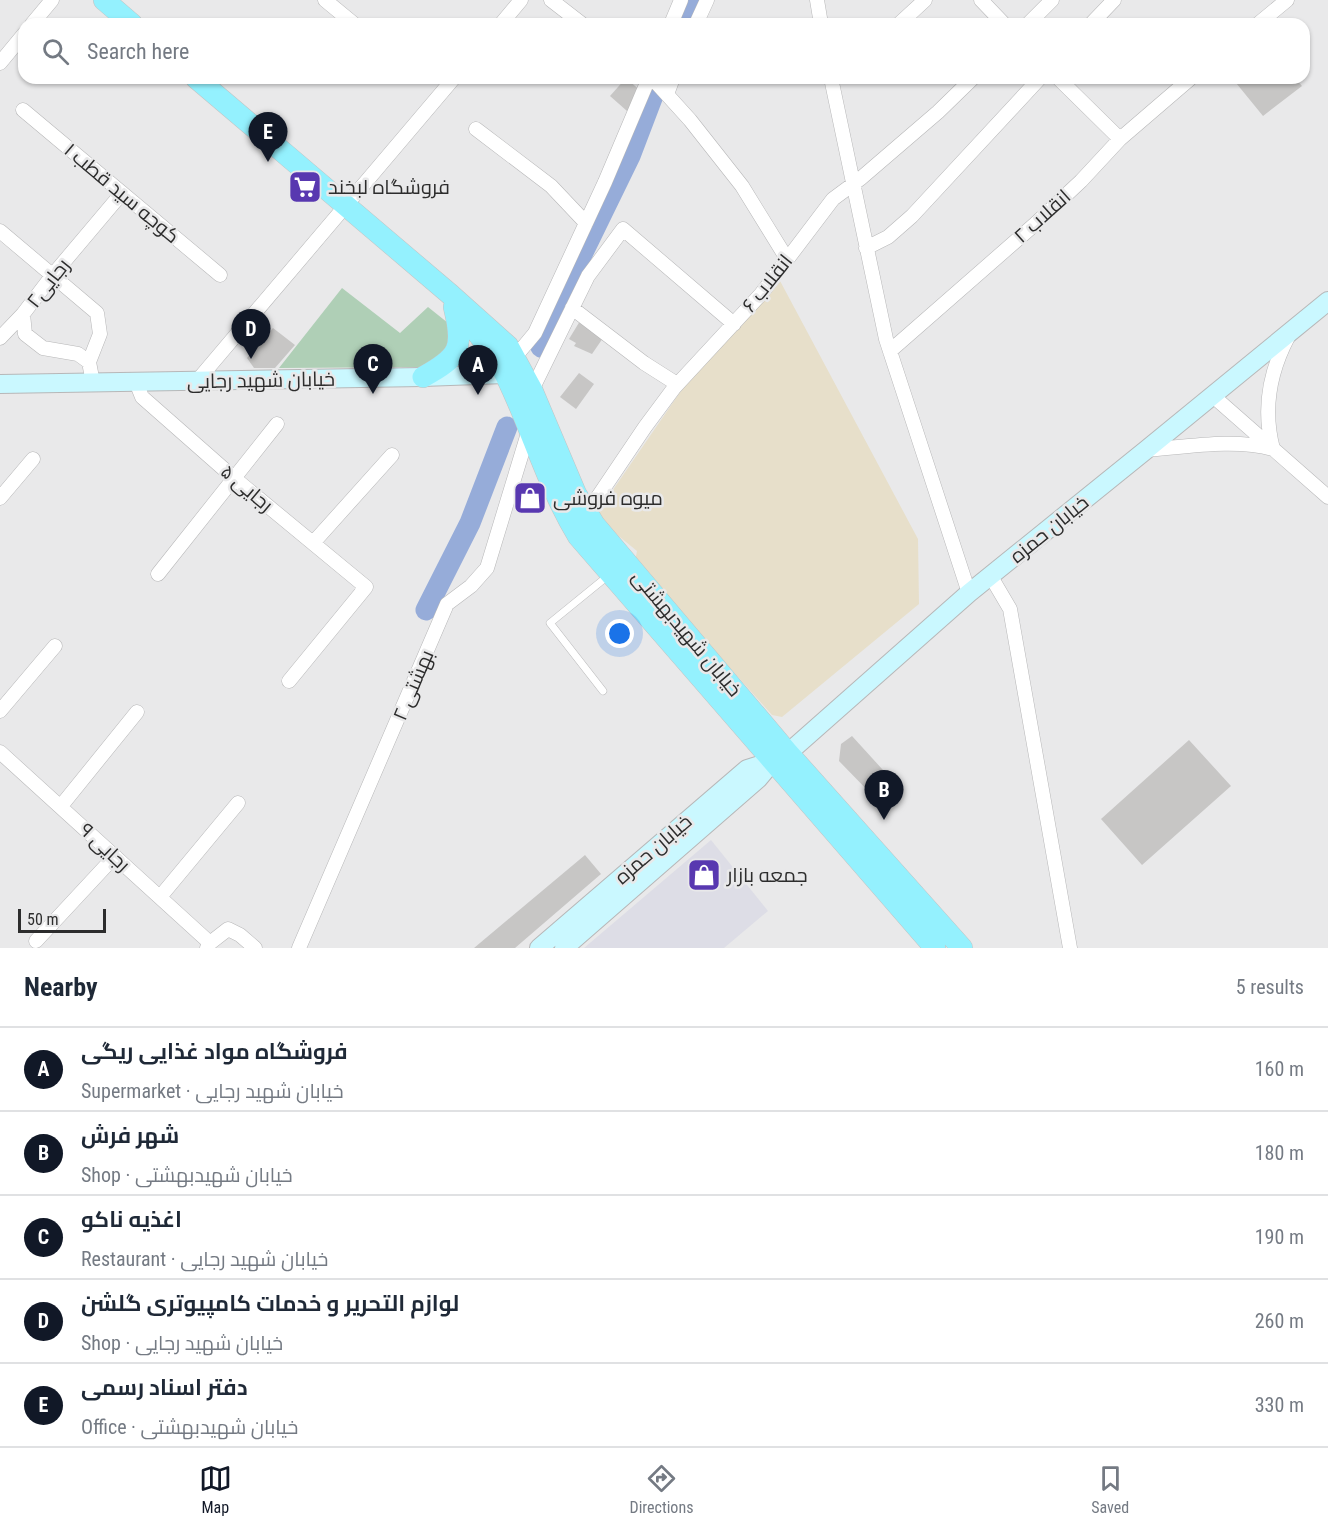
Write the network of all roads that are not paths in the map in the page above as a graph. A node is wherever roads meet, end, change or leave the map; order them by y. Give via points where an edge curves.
1 (52, 0) edge
2 (104, 0) edge
3 (325, 0) edge
4 (521, 0) edge
5 (551, 0) edge
6 (681, 0) edge
7 (707, 0) edge
8 (817, 0) edge
9 (925, 0) edge
10 (981, 0) edge
11 (1052, 0) edge
12 (1114, 0) edge
13 (1287, 0) edge
14 (37, 18) edge
15 (125, 18) edge
16 (347, 18) edge
17 (506, 18) edge
18 (574, 18) edge
19 (674, 18) edge
20 (699, 18) edge
21 (820, 18) edge
22 (906, 18) edge
23 (999, 18) edge
24 (1034, 18) edge
25 (1097, 18) edge
26 (1265, 18) edge
27 (18, 41) edge
28 (0, 63) edge
29 (203, 84) edge
30 (449, 84) edge
31 (648, 84) edge
32 (657, 84) edge
33 (671, 84) edge
34 (832, 84) edge
35 (967, 84) edge
36 (1034, 84) edge
37 (1064, 84) edge
38 (1184, 84) edge
39 (667, 94) junction
40 (23, 110) dead end
41 (476, 129) dead end
42 (1120, 139) junction
43 (852, 185) junction
44 (122, 193) junction
45 (346, 206) junction
46 (586, 223) junction
47 (0, 231) edge
48 (866, 248) junction
49 (787, 259) junction
50 (220, 275) dead end
51 (52, 276) junction
52 (451, 295) junction
53 (1328, 301) edge
54 (572, 308) junction
55 (23, 314) junction
56 (734, 324) junction
57 (1290, 332) junction
58 (0, 338) edge
59 (890, 351) junction
60 (89, 362) junction
61 (514, 366) junction
62 (423, 377) junction
63 (197, 381) junction
64 (136, 382) junction
65 (93, 383) junction
66 (0, 384) edge
67 (677, 384) junction
68 (532, 390) junction
69 (1213, 396) junction
70 (278, 424) dead end
71 (529, 430) junction
72 (1273, 449) junction
73 (1146, 450) junction
74 (392, 455) dead end
75 (33, 459) dead end
76 (234, 478) junction
77 (1328, 497) edge
78 (0, 498) edge
79 (587, 513) junction
80 (314, 543) junction
81 (158, 574) dead end
82 (610, 574) junction
83 (990, 575) junction
84 (969, 593) junction
85 (55, 646) dead end
86 (289, 681) dead end
87 (603, 691) dead end
88 (0, 711) edge
89 (136, 712) dead end
90 (0, 752) edge
91 (781, 757) junction
92 (238, 803) dead end
93 (61, 806) junction
94 (116, 856) junction
95 (160, 897) junction
96 (36, 941) dead end
97 (209, 945) edge
98 (255, 948) edge
99 (299, 948) edge
100 (539, 948) edge
101 (564, 948) edge
102 (935, 948) edge
103 (962, 948) edge
104 (1070, 948) edge

1 - 14 street
2 - 15 main road
3 - 16 street
4 - 17 street
5 - 18 street
6 - 19 street
7 - 20 street
8 - 21 street
9 - 22 street
10 - 23 street
11 - 24 street
12 - 25 street
13 - 26 street
27 - 28 street
29 - 45 main road, خیابان شهیدبهشتی
30 - 45 street
31 - 46 street
32 - 39 street
33 - 39 street
34 - 43 street
35 - 43 street, انقلاب ۶
36 - 48 street via 912,216 888,237
37 - 42 street
38 - 42 street, انقلاب ۲
39 - 49 street via 742,186
40 - 44 street, کوچه سید قطب ۱
41 - 46 street via 551,186
42 - 59 street, انقلاب ۲ via 1034,225
43 - 48 street
43 - 49 street, انقلاب ۶ via 832,199
44 - 50 street, کوچه سید قطب ۱
44 - 51 street, رجایی۲
45 - 52 main road, خیابان شهیدبهشتی
45 - 63 street
46 - 61 street via 536,333
47 - 51 street
48 - 59 street
49 - 56 street, انقلاب ۶
51 - 55 street, رجایی۲
51 - 60 street via 97,313 100,334
52 - 61 main road, خیابان شهیدبهشتی via 508,346
52 - 62 main road via 459,343 443,366
53 - 57 main road, خیابان حمزه
54 - 56 street via 588,276 623,229
54 - 67 street
54 - 68 street
55 - 58 street
55 - 60 street, رجایی۲ via 26,334 43,348 78,354
56 - 67 street, انقلاب ۶
57 - 69 main road, خیابان حمزه
57 - 72 street via 1273,374 1267,409
59 - 84 street
60 - 65 street
61 - 62 main road, خیابان شهید رجایی
61 - 68 main road, خیابان شهیدبهشتی
61 - 71 main road, خیابان شهیدبهشتی
62 - 63 main road, خیابان شهید رجایی
63 - 64 main road, خیابان شهید رجایی
64 - 65 main road, خیابان شهید رجایی
64 - 76 street, رجایی ۵ via 142,397
65 - 66 main road, خیابان شهید رجایی
67 - 79 street, انقلاب ۶
68 - 79 main road, خیابان شهیدبهشتی
69 - 72 street
69 - 73 main road, خیابان حمزه
70 - 76 street
71 - 82 main road, خیابان شهیدبهشتی via 561,509
71 - 99 street, بهشتی ۲ via 487,568 447,604
72 - 73 street via 1237,444
72 - 77 street
73 - 83 main road, خیابان حمزه
74 - 80 street
75 - 78 street
76 - 80 street, رجایی ۵
76 - 81 street
79 - 91 main road, خیابان شهیدبهشتی
80 - 86 street, رجایی ۵ via 366,587
82 - 87 lane via 550,623
82 - 91 main road, خیابان شهیدبهشتی
83 - 84 main road, خیابان حمزه
83 - 104 street via 1010,609
84 - 91 main road, خیابان حمزه
85 - 88 street
89 - 93 street
90 - 93 street, رجایی ۹
91 - 100 main road, خیابان حمزه via 747,769
91 - 101 main road, خیابان حمزه
91 - 102 main road, خیابان شهیدبهشتی
91 - 103 main road, خیابان شهیدبهشتی
92 - 95 street
93 - 94 street, رجایی ۹
94 - 95 street, رجایی ۹
94 - 96 street
95 - 97 street, رجایی ۹
97 - 98 street via 228,928

